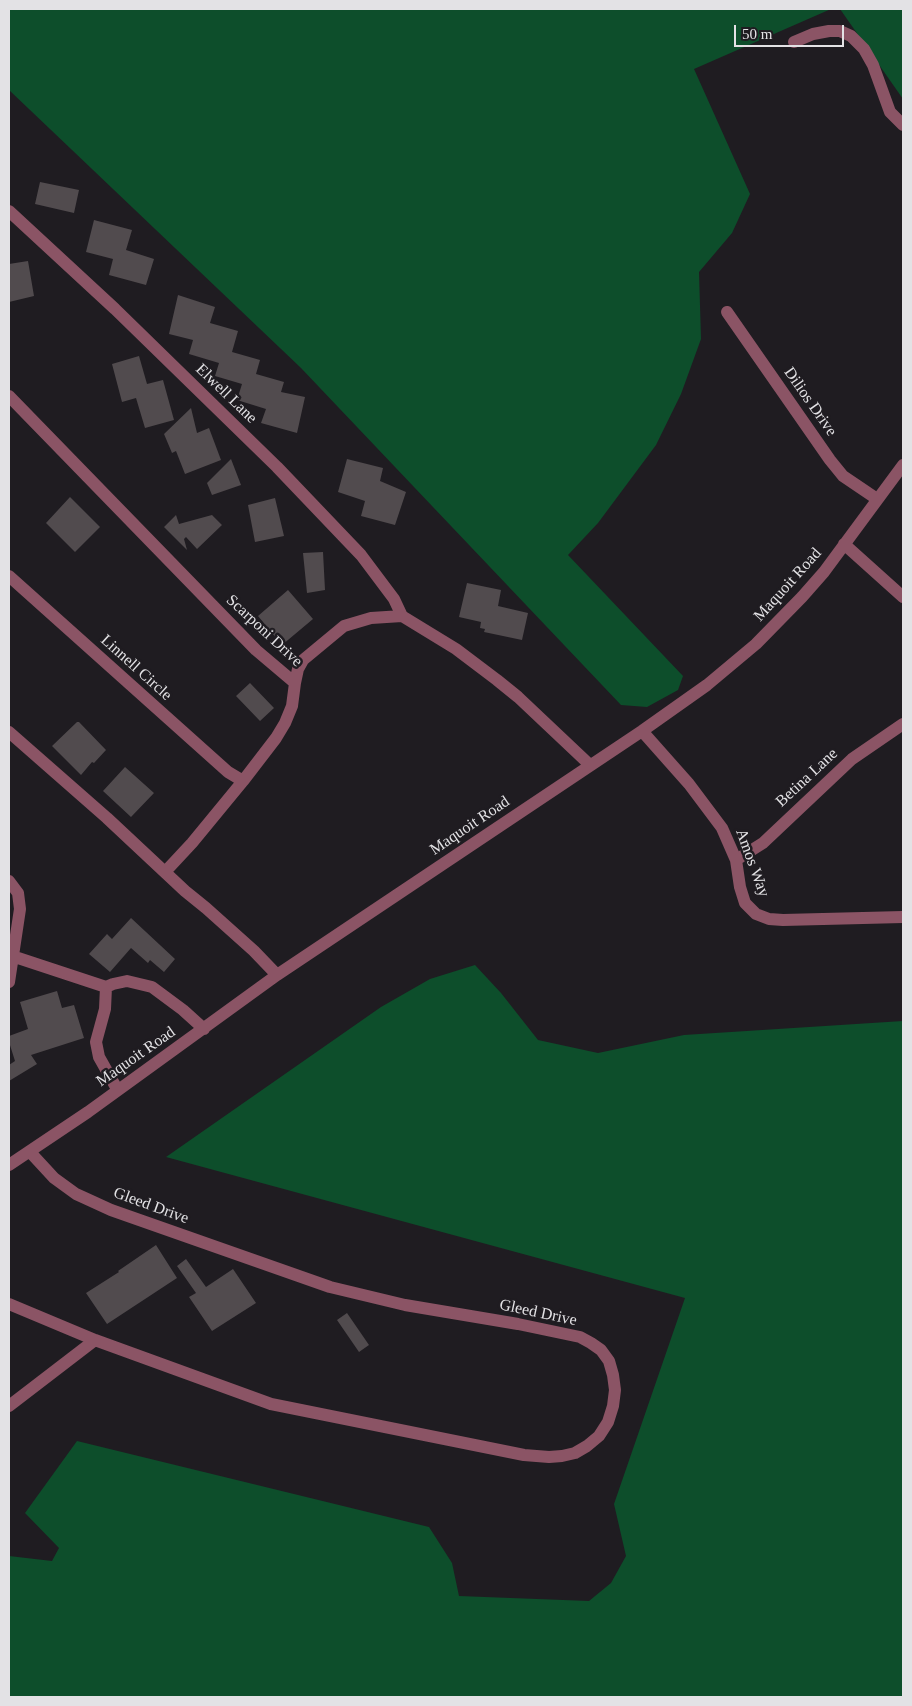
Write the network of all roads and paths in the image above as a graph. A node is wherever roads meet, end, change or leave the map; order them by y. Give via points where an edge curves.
1 (794, 42) dead end
2 (903, 125) edge
3 (9, 211) edge
4 (727, 312) dead end
5 (9, 396) edge
6 (903, 466) edge
7 (877, 499) junction
8 (844, 544) junction
9 (9, 576) edge
10 (901, 592) edge
11 (402, 616) junction
12 (295, 683) junction
13 (903, 724) edge
14 (642, 731) junction
15 (9, 732) edge
16 (590, 765) junction
17 (243, 781) junction
18 (736, 860) junction
19 (165, 872) junction
20 (9, 881) edge
21 (903, 917) edge
22 (11, 956) edge
23 (277, 975) junction
24 (9, 982) edge
25 (106, 987) junction
26 (204, 1029) junction
27 (117, 1089) junction
28 (30, 1152) junction
29 (9, 1165) edge
30 (9, 1304) edge
31 (95, 1340) junction
32 (9, 1406) edge

1 - 2 street via 829,30 851,36 864,49 873,66 890,112
3 - 11 street, Elwell Lane via 277,467 361,555 394,599
4 - 7 street, Dilios Drive via 830,460 843,476
5 - 12 street, Scarponi Drive via 256,650
6 - 7 street, Maquoit Road
7 - 8 street, Maquoit Road
8 - 10 street
8 - 14 street, Maquoit Road via 802,597 756,644
9 - 17 street, Linnell Circle via 228,772
11 - 12 street, Scarponi Drive via 370,618 344,626 303,660
11 - 16 street via 456,649 497,680
12 - 17 street via 286,723
13 - 18 street, Betina Lane via 852,759 763,843
14 - 16 street, Maquoit Road
14 - 18 street, Amos Way via 689,784 722,828
15 - 19 street
16 - 23 street, Maquoit Road
17 - 19 street
18 - 21 street, Amos Way via 745,903 756,914 769,919
19 - 23 street
20 - 22 street via 18,893 20,909
22 - 24 street
22 - 25 street
23 - 26 street, Maquoit Road
25 - 26 street via 127,981 152,987
25 - 27 street via 105,1009 96,1042 99,1057
26 - 27 street, Maquoit Road
27 - 28 street, Maquoit Road
28 - 29 street, Maquoit Road
28 - 31 street, Gleed Drive via 54,1178 76,1194 111,1210 330,1287 405,1305 518,1324 592,1343 609,1361 613,1375 613,1406 599,1436 575,1453 549,1458 524,1455 271,1404
30 - 31 street, Gleed Drive
31 - 32 street

